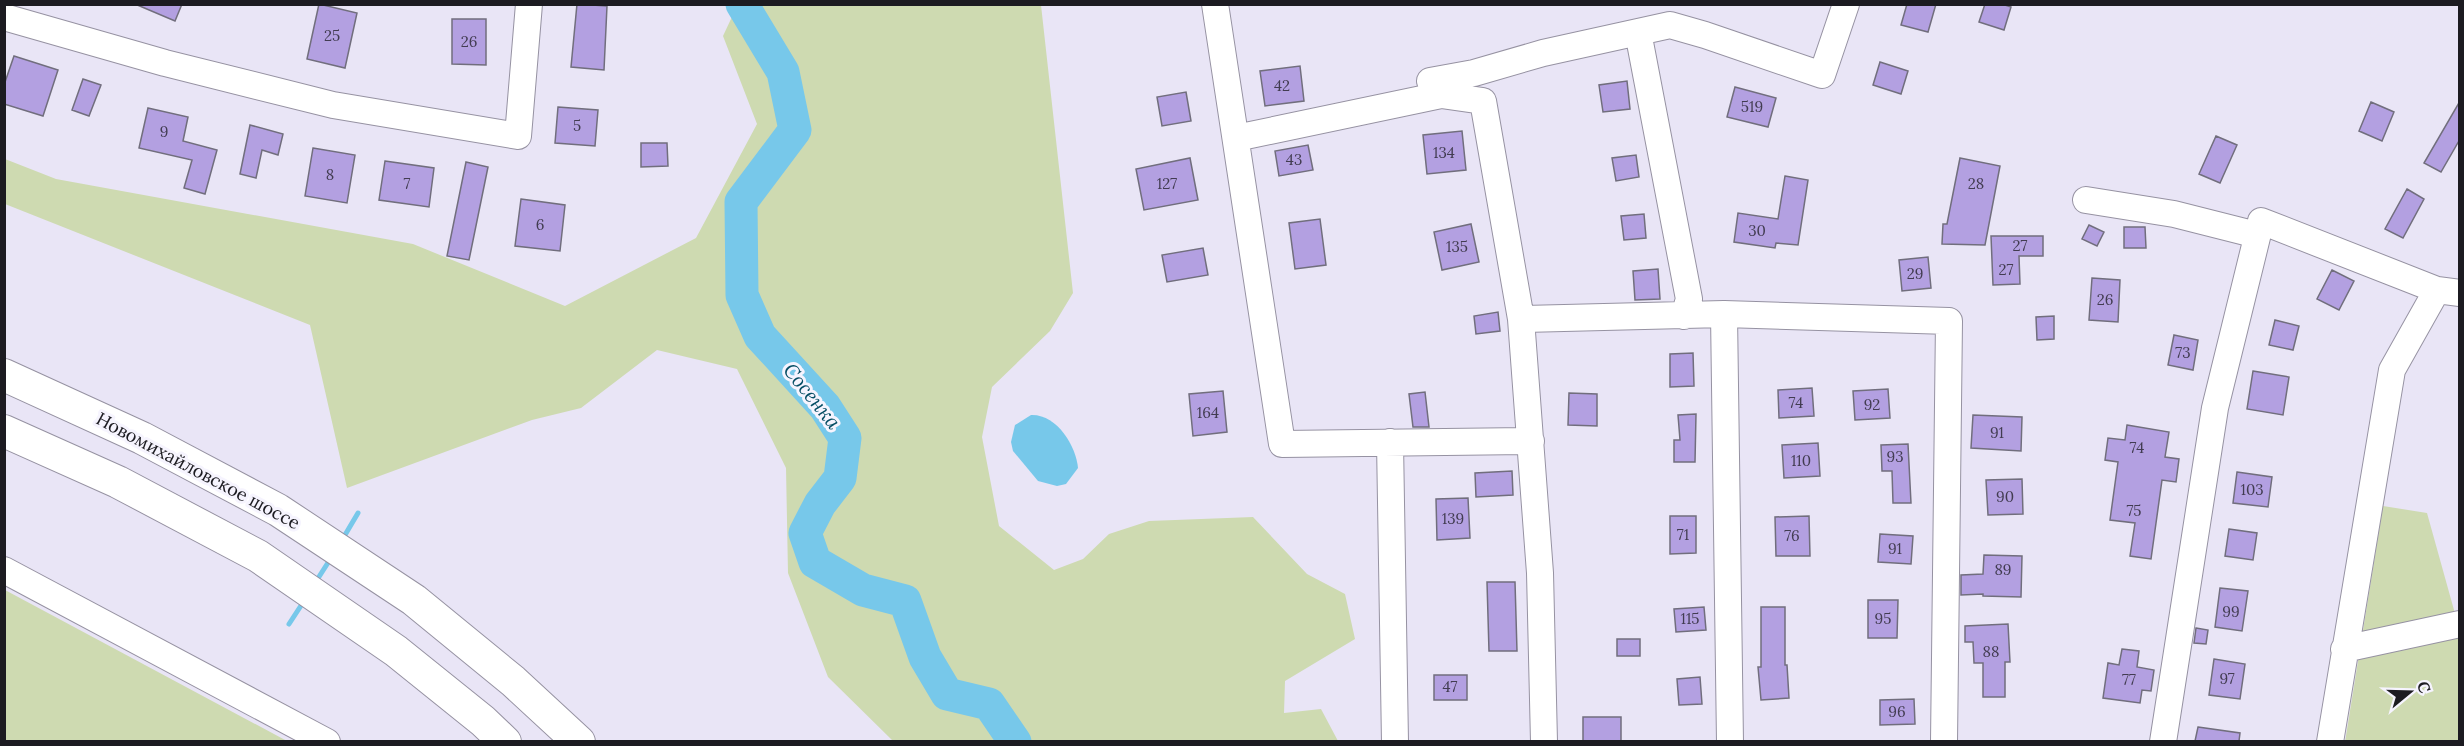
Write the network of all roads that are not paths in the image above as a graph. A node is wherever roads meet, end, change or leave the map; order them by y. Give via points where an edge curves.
1 (529, 4) edge
2 (1215, 4) edge
3 (1846, 4) edge
4 (4, 18) edge
5 (1638, 32) junction
6 (1430, 81) dead end
7 (1236, 138) junction
8 (2086, 200) dead end
9 (2257, 235) junction
10 (2449, 291) edge
11 (1724, 314) junction
12 (1684, 316) junction
13 (1521, 319) junction
14 (4, 375) edge
15 (4, 431) edge
16 (1531, 441) junction
17 (1390, 442) junction
18 (4, 570) edge
19 (2460, 624) edge
20 (2344, 649) junction
21 (327, 741) edge
22 (505, 741) edge
23 (579, 741) edge
24 (1395, 741) edge
25 (1544, 741) edge
26 (1730, 741) edge
27 (1944, 741) edge
28 (2163, 741) edge
29 (2330, 741) edge

1 - 4 street via 518,136 333,105
2 - 7 street
3 - 5 street via 1822,75 1670,25
5 - 6 street
5 - 12 street via 1689,299
7 - 13 street via 1441,95 1483,101
7 - 17 street via 1281,444
8 - 9 street via 2174,214
9 - 10 street via 2261,221
9 - 28 street via 2215,408
10 - 20 street via 2392,370
11 - 12 street
11 - 26 street
11 - 27 street via 1949,321
12 - 13 street
13 - 16 street
14 - 23 main road, Новомихайловское шоссе via 142,438 278,510 414,600
15 - 22 main road via 118,482 258,556 396,651
16 - 17 street
16 - 25 street via 1540,573
17 - 24 street
18 - 21 street
19 - 20 street
20 - 29 street

